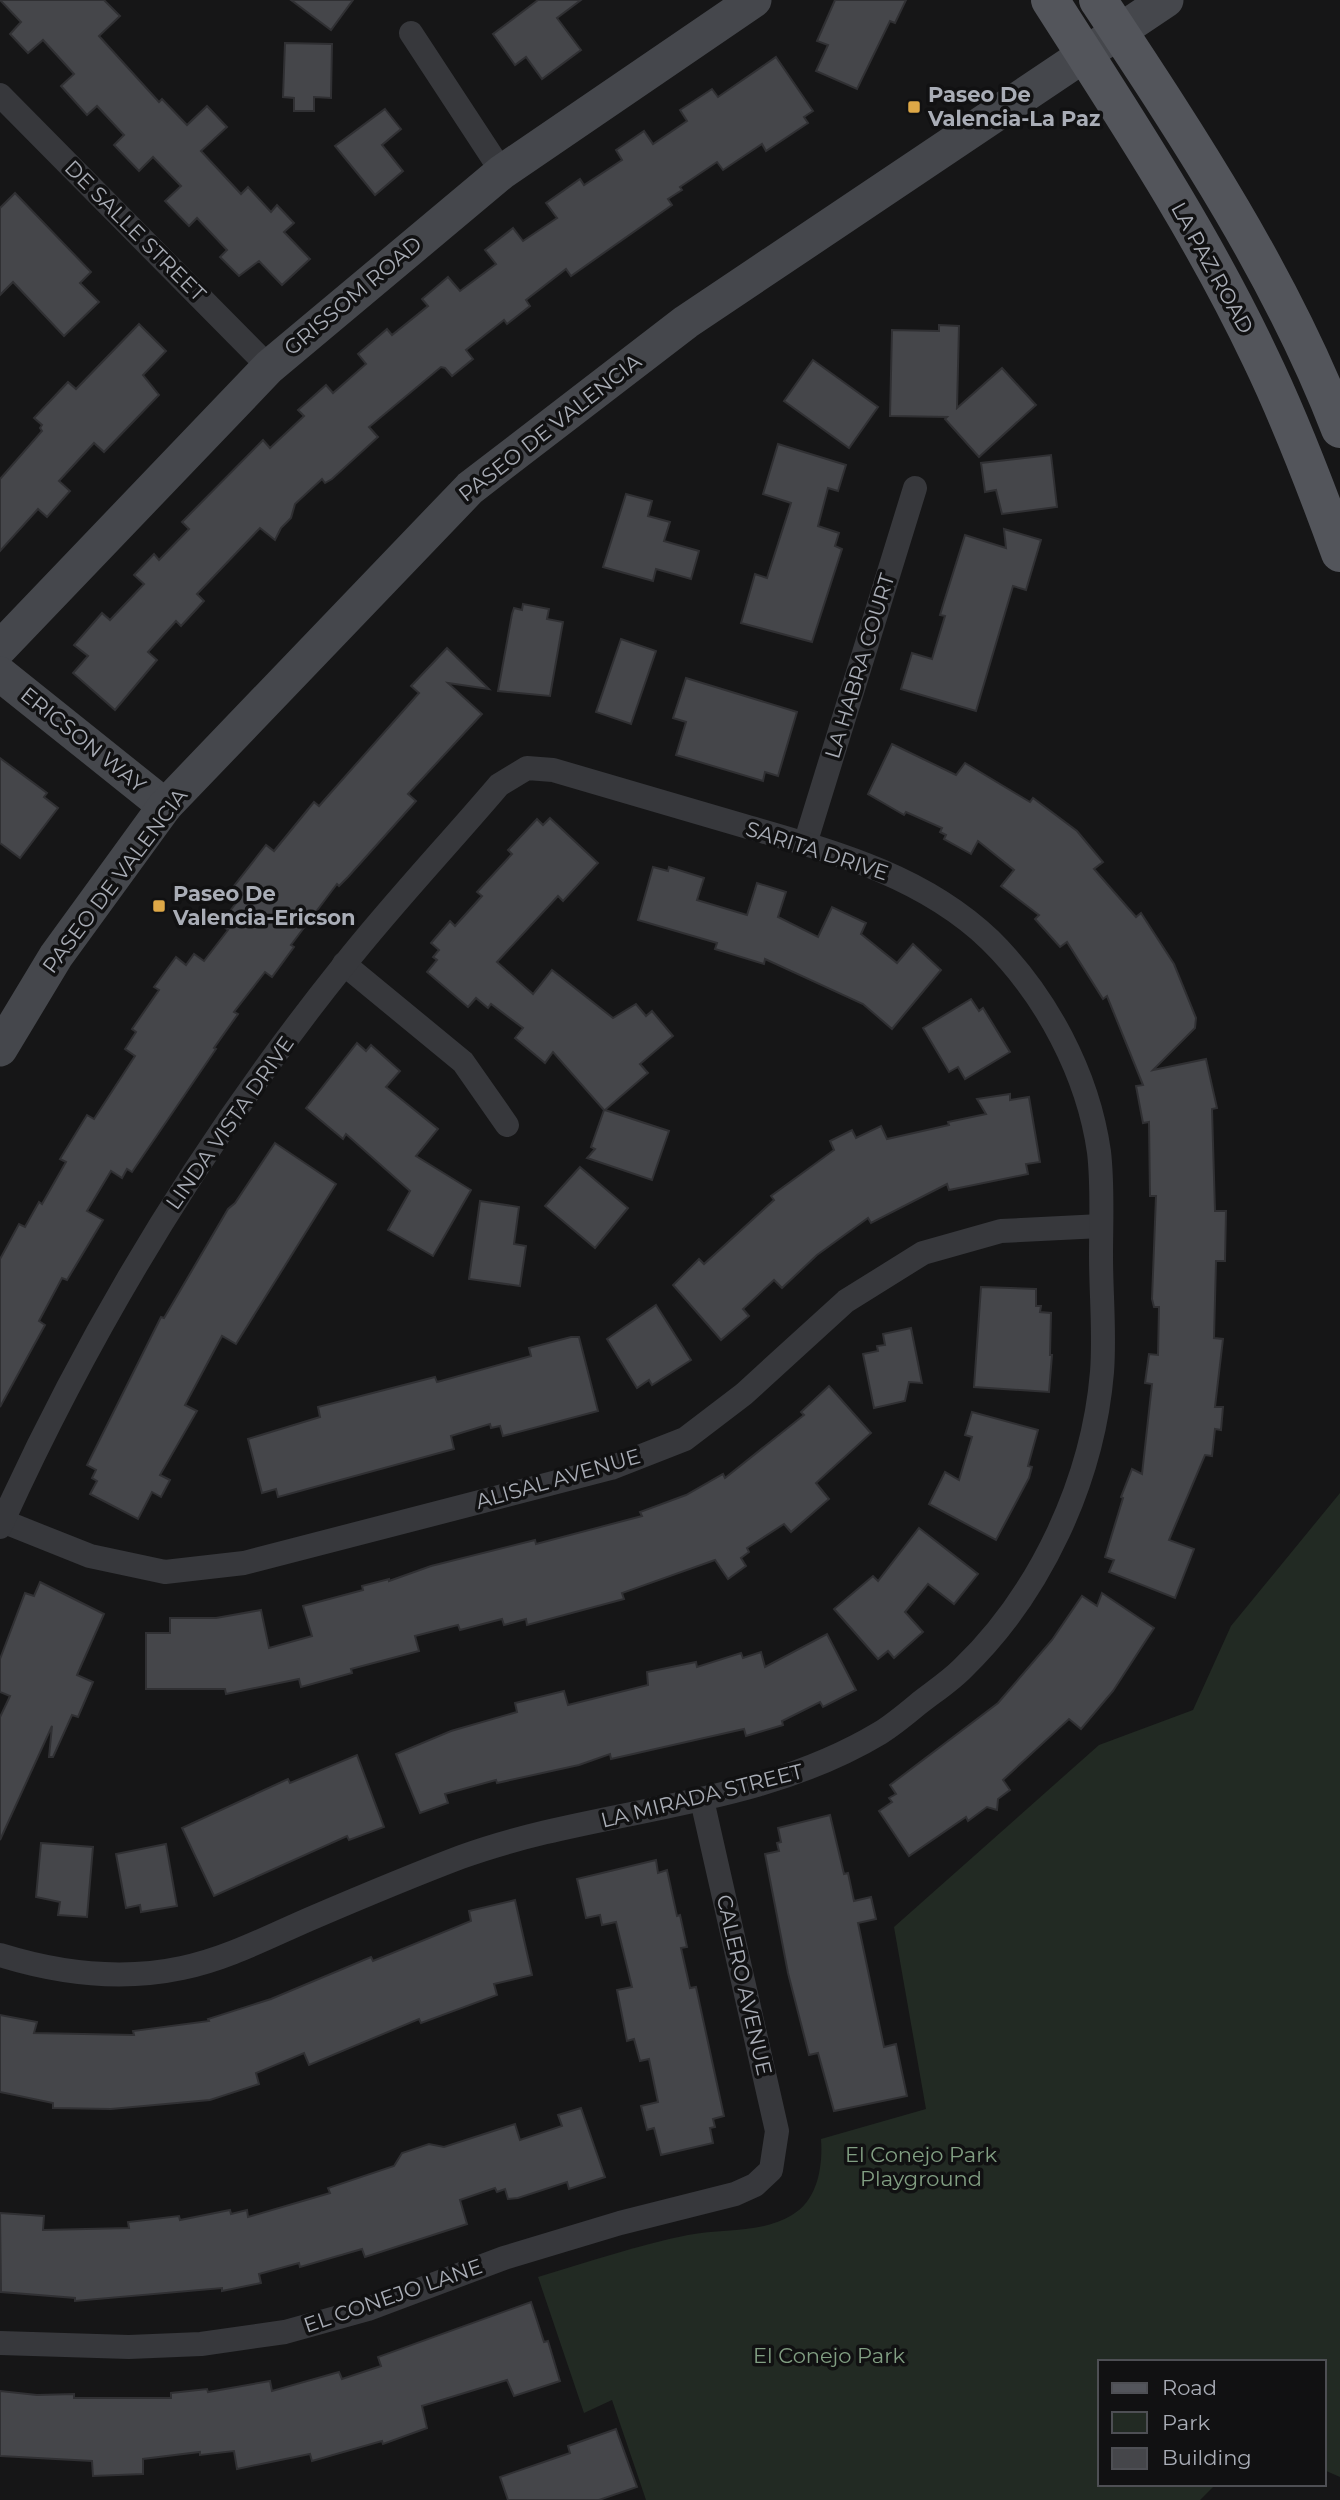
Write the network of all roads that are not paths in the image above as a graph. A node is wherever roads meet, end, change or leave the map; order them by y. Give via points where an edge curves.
1 (754, 0) edge
2 (1050, 0) edge
3 (1098, 0) edge
4 (1166, 0) edge
5 (1119, 32) junction
6 (411, 33) dead end
7 (1085, 55) junction
8 (0, 95) edge
9 (502, 172) junction
10 (269, 367) junction
11 (1340, 429) edge
12 (915, 488) dead end
13 (1340, 553) edge
14 (0, 649) edge
15 (0, 674) edge
16 (527, 768) joint
17 (166, 806) junction
18 (805, 844) junction
19 (344, 964) junction
20 (0, 1049) edge
21 (508, 1125) dead end
22 (1101, 1226) junction
23 (1, 1524) edge
24 (702, 1800) junction
25 (0, 1955) edge
26 (771, 2170) joint
27 (0, 2343) edge

1 - 9 main road, GRISSOM ROAD
2 - 7 main road, LA PAZ ROAD
3 - 5 main road, LA PAZ ROAD
4 - 5 main road, PASEO DE VALENCIA
5 - 7 main road, PASEO DE VALENCIA
5 - 11 main road, LA PAZ ROAD via 1244,232 1304,344
6 - 9 street
7 - 13 main road, LA PAZ ROAD via 1164,180 1259,355 1294,430
7 - 17 main road, PASEO DE VALENCIA via 686,322 470,488
8 - 10 street, DE SALLE STREET
9 - 10 main road, GRISSOM ROAD
10 - 14 main road, GRISSOM ROAD
12 - 18 street, LA HABRA COURT
15 - 17 main road, ERICSON WAY
16 - 18 street, SARITA DRIVE via 552,770
16 - 19 street, LINDA VISTA DRIVE via 499,785
17 - 20 main road, PASEO DE VALENCIA via 56,956
18 - 22 street, SARITA DRIVE via 877,867 935,898 989,939 1041,1000 1079,1076 1099,1151
19 - 21 street via 463,1062
19 - 23 street, LINDA VISTA DRIVE via 235,1110 154,1233 74,1372
22 - 23 street, ALISAL AVENUE via 1001,1231 923,1253 846,1301 744,1394 685,1439 611,1468 244,1563 165,1572 90,1556
22 - 24 street, LA MIRADA STREET via 1102,1372 1087,1458 1059,1532 1020,1601 962,1669 884,1731 809,1770
24 - 25 street, LA MIRADA STREET via 472,1854 183,1968 106,1975 38,1966
24 - 26 street, CALERO AVENUE via 777,2131
26 - 27 street, EL CONEJO LANE via 755,2185 735,2194 504,2258 368,2309 285,2332 201,2344 130,2347

